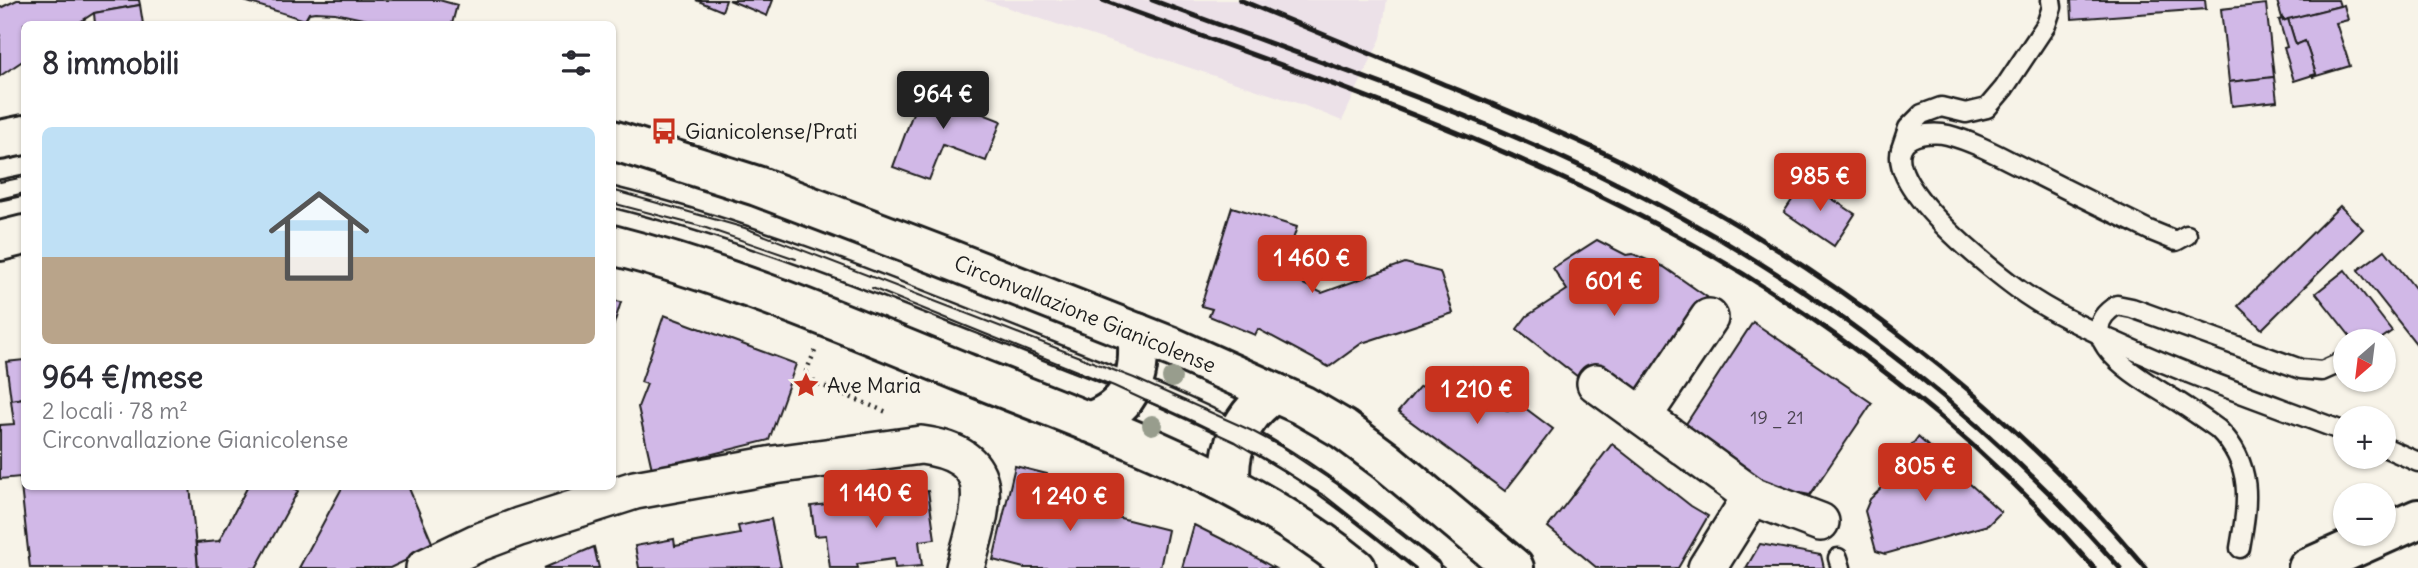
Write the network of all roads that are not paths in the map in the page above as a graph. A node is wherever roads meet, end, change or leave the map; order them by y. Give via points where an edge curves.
1 (2051, 0) edge
2 (21, 136) edge
3 (0, 140) edge
4 (616, 141) edge
5 (1900, 153) junction
6 (21, 186) edge
7 (0, 190) edge
8 (616, 198) edge
9 (2187, 235) dead end
10 (21, 236) edge
11 (0, 241) edge
12 (616, 246) edge
13 (1709, 318) dead end
14 (1137, 333) junction
15 (2100, 335) junction
16 (2333, 366) edge
17 (1596, 383) dead end
18 (1132, 385) junction
19 (1275, 393) junction
20 (1643, 416) junction
21 (1088, 422) junction
22 (2333, 427) edge
23 (1239, 434) junction
24 (2396, 452) edge
25 (2418, 462) edge
26 (1231, 485) junction
27 (1752, 496) junction
28 (2418, 519) edge
29 (1820, 522) dead end
30 (2241, 548) dead end
31 (425, 568) edge
32 (965, 568) edge
33 (1356, 568) edge
34 (1430, 568) edge
35 (1514, 568) edge
36 (1707, 568) edge
37 (2308, 568) edge

1 - 5 lane via 2046,25 1987,108 1966,113 1941,107 1922,114 1908,128
2 - 3 main road
4 - 14 main road, Circonvallazione Gianicolense via 775,192
5 - 9 lane via 1908,141 1924,134 1947,135 2158,234 2176,241
5 - 15 lane via 1902,169 1917,194 1962,245 2052,312
6 - 7 lane
8 - 18 lane via 799,254
10 - 11 main road
12 - 21 main road via 765,293
13 - 20 street
14 - 18 main road via 1138,360
14 - 19 main road, Circonvallazione Gianicolense
15 - 16 lane via 2106,311 2117,305 2301,369 2322,371
15 - 22 lane
15 - 30 lane via 2105,348 2126,368 2198,414 2230,441 2246,484
17 - 20 street
18 - 21 main road via 1113,411
18 - 23 lane
19 - 23 main road via 1254,411
19 - 35 main road, Circonvallazione Gianicolense via 1363,443
20 - 27 street
21 - 26 main road
23 - 26 main road via 1230,458
23 - 34 lane via 1306,473
24 - 25 lane
26 - 33 main road via 1300,525
27 - 29 street
27 - 36 street
28 - 37 main road
31 - 32 street via 519,527 635,490 921,445 956,454 978,478 981,505

